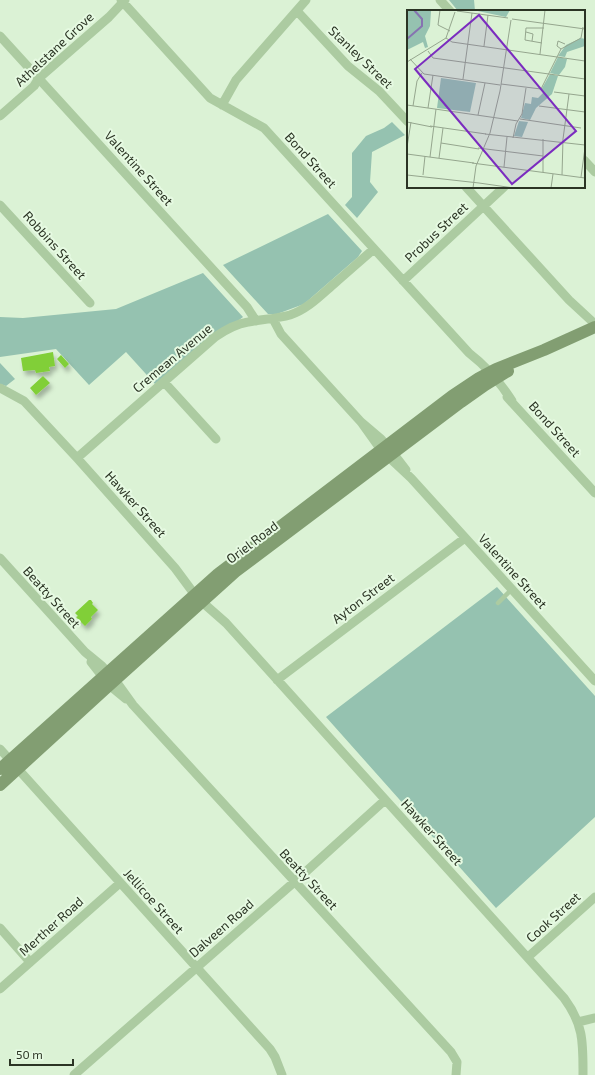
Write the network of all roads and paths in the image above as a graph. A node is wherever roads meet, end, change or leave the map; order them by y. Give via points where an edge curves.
1 (306, 0) edge
2 (440, 0) edge
3 (123, 1) edge
4 (449, 10) edge
5 (297, 11) junction
6 (0, 36) edge
7 (39, 78) junction
8 (222, 105) junction
9 (0, 116) edge
10 (407, 121) edge
11 (585, 161) edge
12 (595, 172) edge
13 (467, 188) edge
14 (503, 188) edge
15 (0, 205) edge
16 (484, 206) junction
17 (374, 249) junction
18 (403, 281) junction
19 (90, 303) dead end
20 (273, 319) junction
21 (256, 321) junction
22 (594, 328) edge
23 (490, 377) junction
24 (164, 382) junction
25 (0, 388) edge
26 (216, 439) dead end
27 (387, 452) junction
28 (77, 458) junction
29 (595, 492) edge
30 (465, 538) junction
31 (0, 558) edge
32 (512, 589) junction
33 (201, 596) junction
34 (498, 603) dead end
35 (109, 679) junction
36 (277, 680) junction
37 (595, 681) edge
38 (0, 749) edge
39 (14, 765) junction
40 (0, 769) edge
41 (0, 785) edge
42 (385, 800) junction
43 (294, 882) junction
44 (120, 883) junction
45 (595, 897) edge
46 (0, 928) edge
47 (528, 957) junction
48 (30, 962) junction
49 (196, 967) junction
50 (0, 989) edge
51 (595, 1018) edge
52 (578, 1022) junction
53 (74, 1075) edge
54 (282, 1075) edge
55 (456, 1075) edge
56 (582, 1075) edge

1 - 5 street
2 - 4 street
3 - 7 street, Athelstane Grove
3 - 8 street, Bond Street via 210,98
5 - 8 street via 236,80
5 - 10 street, Stanley Street via 348,66 379,91
6 - 7 street, Valentine Street
7 - 9 street, Athelstane Grove via 34,86
7 - 21 street, Valentine Street via 242,302
8 - 17 street, Bond Street via 264,128
11 - 12 street
13 - 16 street
14 - 16 street, Probus Street
15 - 19 street, Robbins Street
16 - 18 street, Probus Street
16 - 22 street via 569,300 582,320
17 - 18 street, Bond Street
17 - 20 street, Cremean Avenue via 306,307 290,315
18 - 23 street, Bond Street via 468,353 479,360
20 - 21 street, Cremean Avenue
20 - 27 street, Valentine Street via 281,334
21 - 24 street, Cremean Avenue via 235,326 219,334
22 - 23 main road, Oriel Road
23 - 27 main road, Oriel Road via 461,402
23 - 29 street, Bond Street via 502,385 512,401
24 - 26 street
24 - 28 street, Cremean Avenue
25 - 28 street, Hawker Street via 24,401
27 - 30 street, Valentine Street via 399,459 411,478
27 - 33 main road, Oriel Road via 245,565
28 - 33 street, Hawker Street
30 - 32 street, Valentine Street
30 - 36 street, Ayton Street
31 - 35 street, Beatty Street
32 - 34 lane
32 - 37 street, Valentine Street
33 - 35 main road, Oriel Road
33 - 36 street, Hawker Street
35 - 39 main road, Oriel Road
35 - 43 street, Beatty Street
36 - 42 street, Hawker Street
38 - 39 street, Jellicoe Street
39 - 40 main road, Oriel Road
39 - 41 main road, Oriel Road
39 - 44 street, Jellicoe Street
42 - 43 street, Dalveen Road
42 - 47 street, Hawker Street
43 - 49 street, Dalveen Road
43 - 55 street, Beatty Street via 451,1052 457,1062
44 - 48 street, Merther Road
44 - 49 street, Jellicoe Street
45 - 47 street, Cook Street
46 - 48 street
47 - 52 street, Hawker Street via 564,998
48 - 50 street, Merther Road
49 - 53 street, Dalveen Road
49 - 54 street, Jellicoe Street via 270,1049
51 - 52 street
52 - 56 street, Hawker Street via 583,1043

